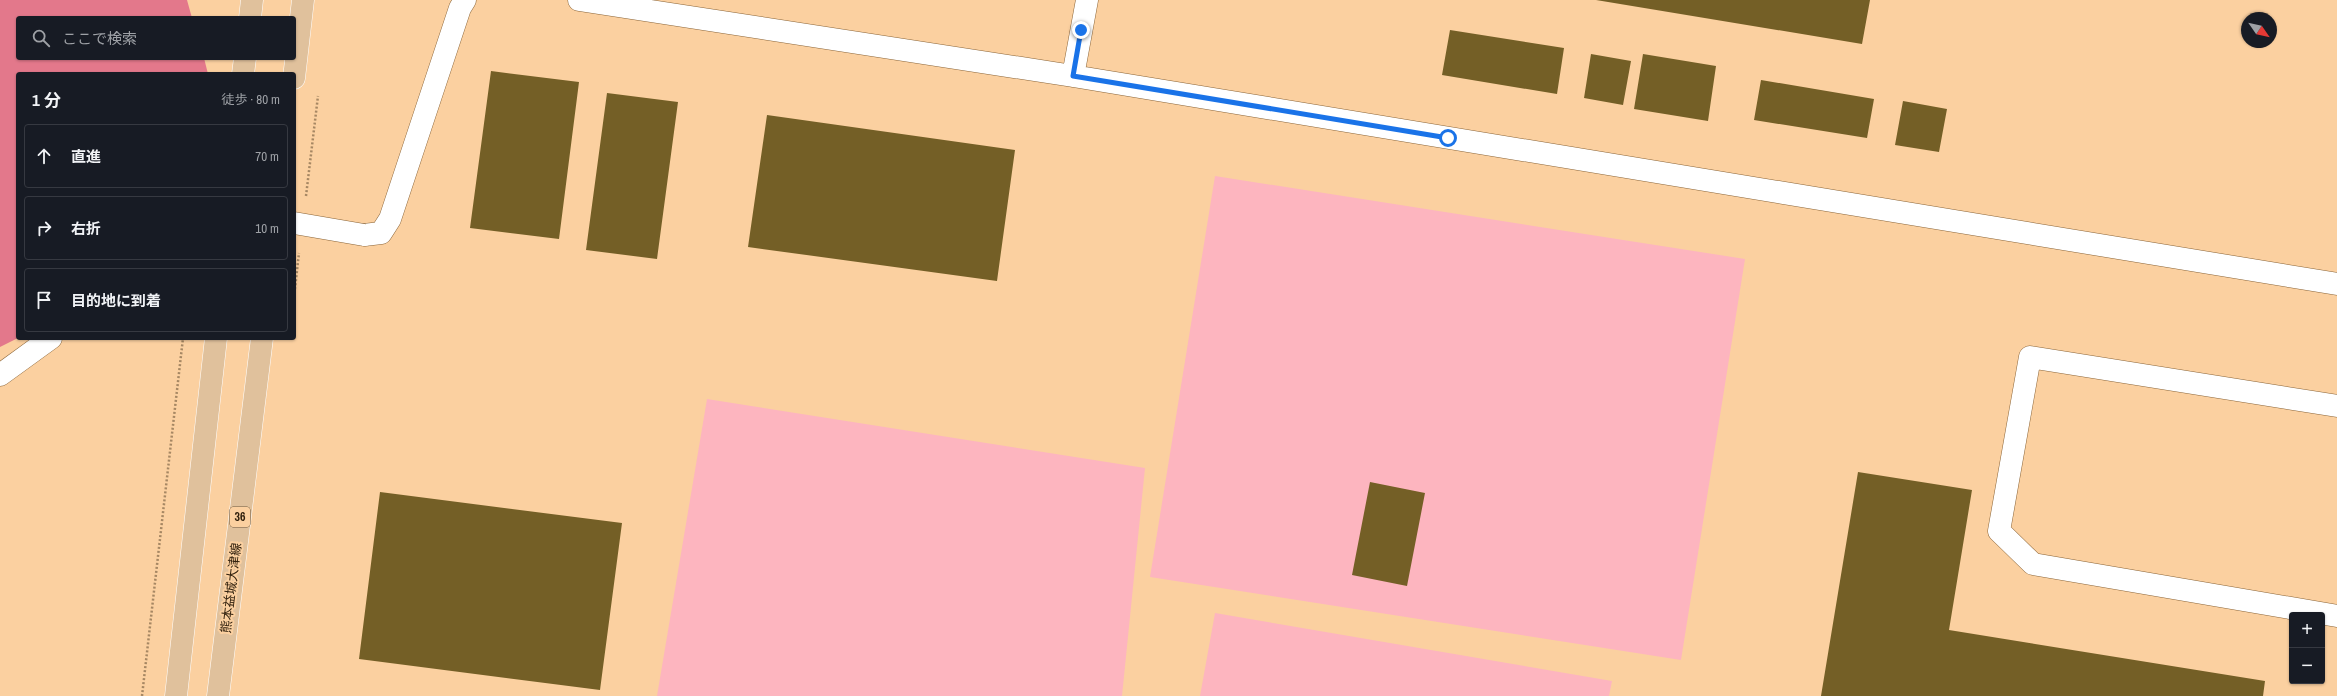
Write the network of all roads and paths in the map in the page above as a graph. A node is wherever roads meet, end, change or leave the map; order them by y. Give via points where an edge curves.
1 (252, 0) edge
2 (303, 0) edge
3 (465, 0) edge
4 (579, 0) edge
5 (1087, 0) edge
6 (250, 16) edge
7 (245, 60) edge
8 (243, 72) edge
9 (295, 72) edge
10 (1073, 76) junction
11 (318, 92) dead end
12 (305, 200) dead end
13 (296, 223) edge
14 (300, 245) dead end
15 (296, 280) edge
16 (2337, 284) edge
17 (48, 340) edge
18 (183, 340) edge
19 (216, 340) edge
20 (262, 340) edge
21 (0, 375) edge
22 (2337, 406) edge
23 (2337, 616) edge
24 (142, 696) edge
25 (176, 696) edge
26 (218, 696) edge

1 - 6 main road
2 - 9 main road
3 - 13 street, bridge via 460,8 390,219 381,233 364,235
4 - 10 street
5 - 10 street
7 - 8 main road
10 - 16 street
11 - 12 path
14 - 15 path
17 - 21 street
18 - 24 path
19 - 25 main road
20 - 26 main road, 熊本益城大津線 / 36
22 - 23 street via 2030,357 1999,531 2033,564

